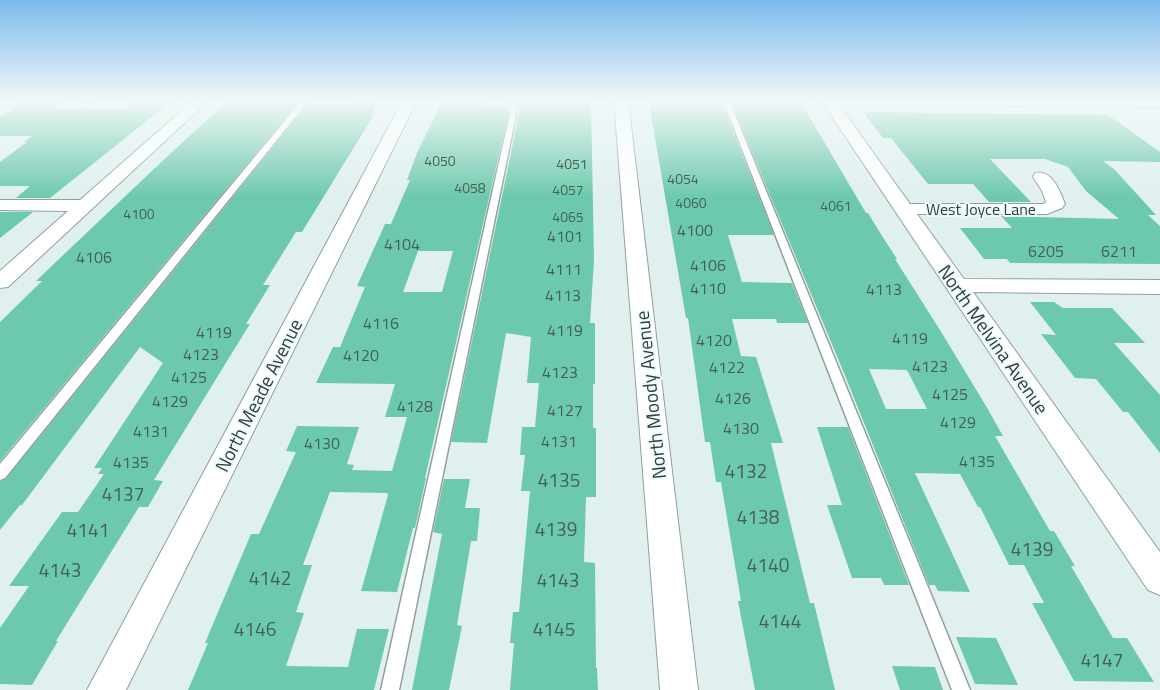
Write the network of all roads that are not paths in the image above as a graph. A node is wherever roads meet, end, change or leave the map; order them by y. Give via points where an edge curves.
1 (167, 132) edge
2 (280, 132) edge
3 (393, 132) edge
4 (509, 132) edge
5 (624, 132) edge
6 (739, 132) edge
7 (850, 132) edge
8 (1041, 177) dead end
9 (0, 205) edge
10 (86, 206) junction
11 (904, 209) junction
12 (0, 282) edge
13 (956, 285) junction
14 (1160, 287) edge
15 (0, 474) edge
16 (1160, 578) edge
17 (106, 690) edge
18 (390, 690) edge
19 (679, 690) edge
20 (962, 690) edge

1 - 10 street
2 - 15 lane
3 - 17 street, North Meade Avenue
4 - 18 lane
5 - 19 street, North Moody Avenue
6 - 20 lane
7 - 11 street, North Melvina Avenue
8 - 11 street, West Joyce Lane via 1056,204 1047,209
9 - 10 street
10 - 12 street
11 - 13 street, North Melvina Avenue
13 - 14 street
13 - 16 street, North Melvina Avenue

